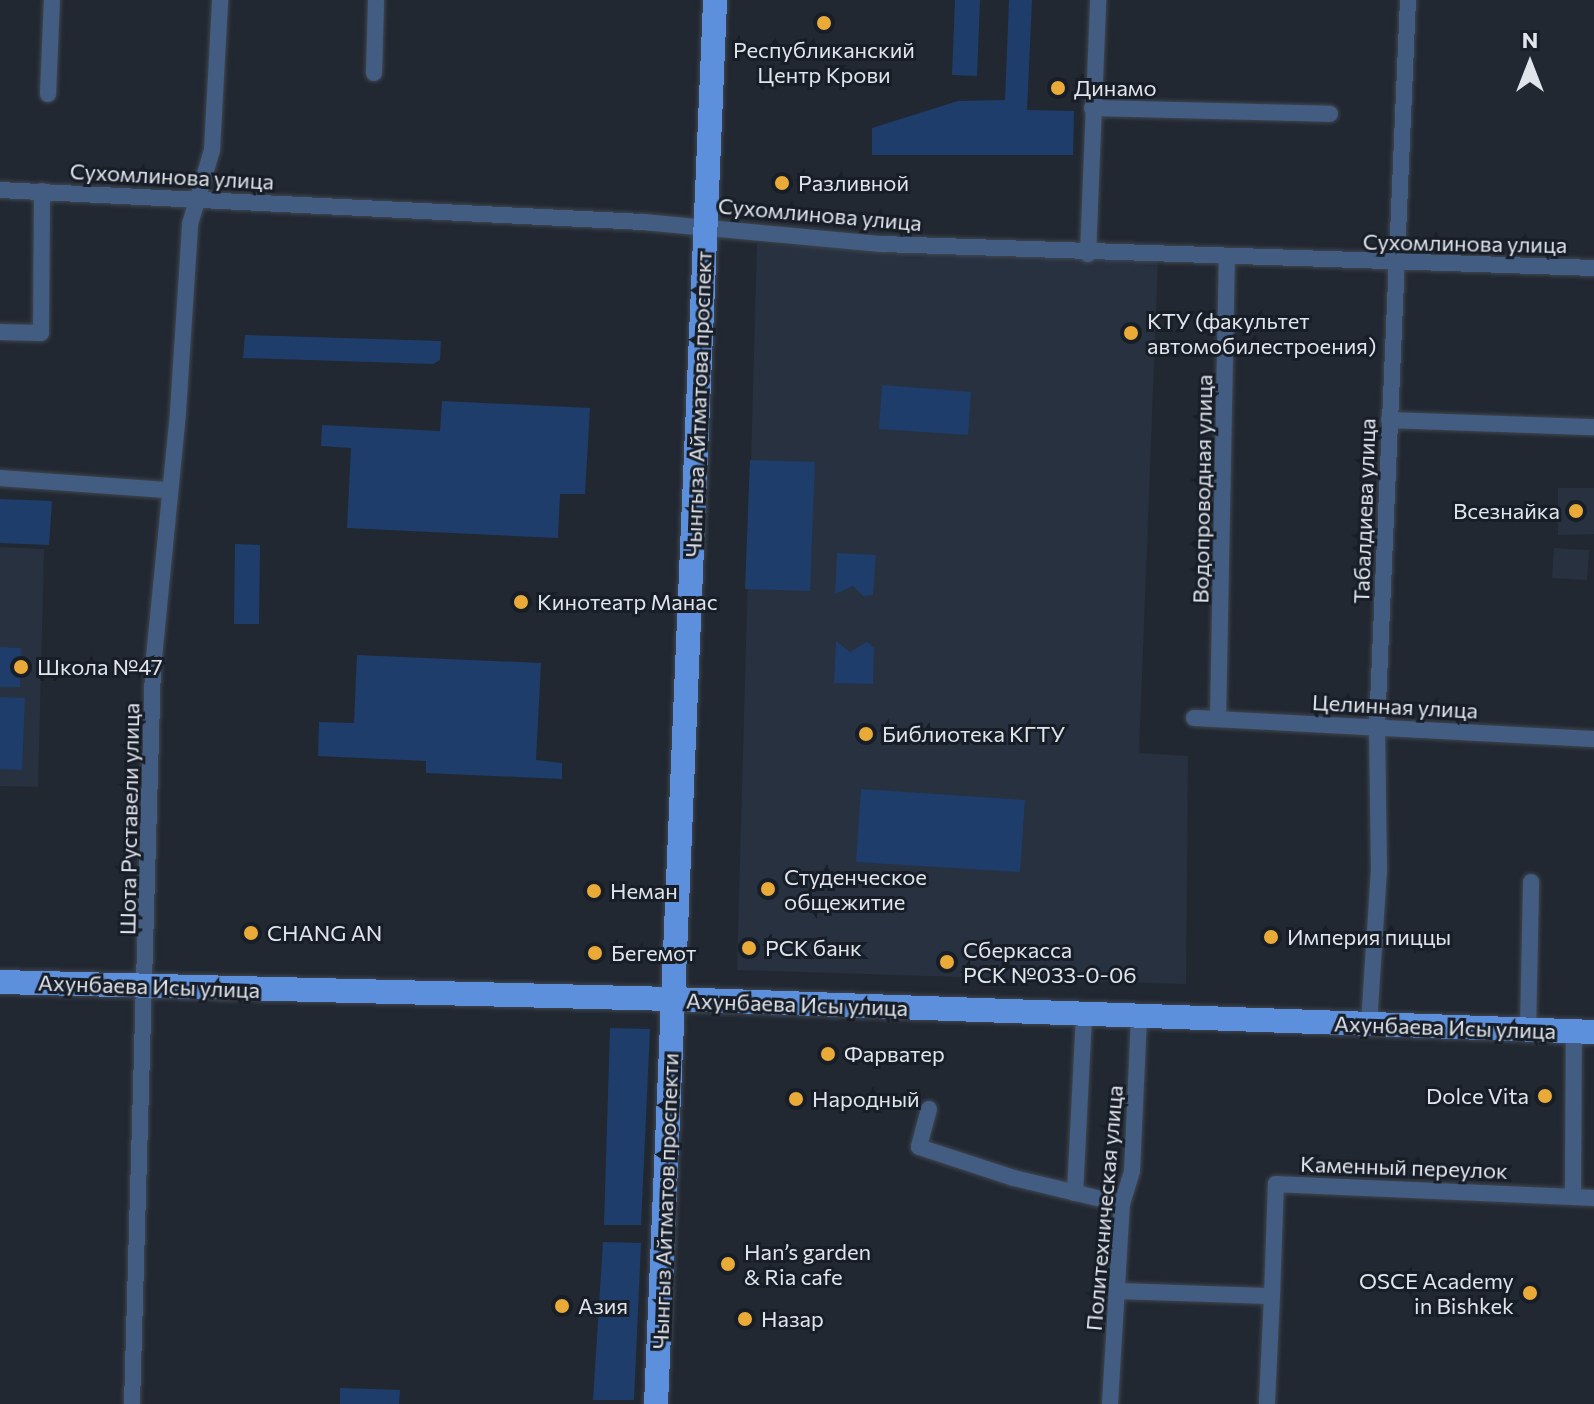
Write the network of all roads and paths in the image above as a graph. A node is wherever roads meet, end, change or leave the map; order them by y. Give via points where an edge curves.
1 (52, 0) edge
2 (220, 0) edge
3 (376, 0) edge
4 (715, 0) edge
5 (1098, 0) edge
6 (1408, 0) edge
7 (374, 73) dead end
8 (48, 94) dead end
9 (1092, 108) junction
10 (1330, 114) dead end
11 (0, 190) edge
12 (42, 191) junction
13 (198, 199) junction
14 (706, 226) junction
15 (1088, 254) junction
16 (1227, 259) junction
17 (1396, 264) junction
18 (1594, 268) edge
19 (0, 332) edge
20 (1389, 420) junction
21 (1594, 427) edge
22 (0, 478) edge
23 (169, 490) junction
24 (1194, 718) dead end
25 (1218, 719) junction
26 (1377, 727) junction
27 (1594, 739) edge
28 (1531, 882) dead end
29 (0, 982) edge
30 (146, 986) junction
31 (673, 999) junction
32 (1084, 1014) junction
33 (1139, 1016) junction
34 (1369, 1024) junction
35 (1528, 1030) junction
36 (1584, 1032) edge
37 (929, 1109) dead end
38 (1075, 1193) junction
39 (1573, 1195) junction
40 (1594, 1198) edge
41 (1122, 1204) junction
42 (1118, 1291) junction
43 (1272, 1296) junction
44 (132, 1404) edge
45 (656, 1404) edge
46 (1110, 1404) edge
47 (1267, 1404) edge

1 - 8 street
2 - 13 street, Шота Руставели улица via 212,150
3 - 7 street
4 - 14 main road, Чынгыза Айтматова проспект
5 - 9 street
6 - 17 street, Табалдиева улица
9 - 10 street
9 - 15 street
11 - 12 street, Сухомлинова улица
12 - 13 street, Сухомлинова улица
12 - 19 street, Сухомлинова улица via 41,333
13 - 14 street, Сухомлинова улица
13 - 23 street, Шота Руставели улица via 190,224
14 - 15 street, Сухомлинова улица via 882,244
14 - 31 main road, Чынгыза Айтматова проспект
15 - 16 street, Сухомлинова улица
16 - 17 street, Сухомлинова улица
16 - 25 street, Водопроводная улица
17 - 18 street, Сухомлинова улица
17 - 20 street, Табалдиева улица
20 - 21 street
20 - 26 street, Табалдиева улица
22 - 23 street
23 - 30 street, Шота Руставели улица via 153,668
24 - 25 street, Целинная улица
25 - 26 street, Целинная улица
26 - 27 street, Целинная улица
26 - 34 street, Табалдиева улица via 1379,871
28 - 35 street
29 - 30 main road, Ахунбаева Исы улица
30 - 31 main road, Ахунбаева Исы улица
30 - 44 street, Шота Руставели улица
31 - 32 main road, Ахунбаева Исы улица
31 - 45 main road, Чынгыз Айтматов проспекти
32 - 33 main road, Ахунбаева Исы улица
32 - 38 street
33 - 34 main road, Ахунбаева Исы улица
33 - 41 street, Политехническая улица via 1132,1171
34 - 35 main road, Ахунбаева Исы улица
35 - 36 main road, Ахунбаева Исы улица
36 - 39 street
37 - 38 street via 919,1147
38 - 41 street
39 - 40 street, Каменный переулок
39 - 43 street, Каменный переулок via 1276,1184
41 - 42 street, Политехническая улица
42 - 43 street
42 - 46 street, Политехническая улица
43 - 47 street

